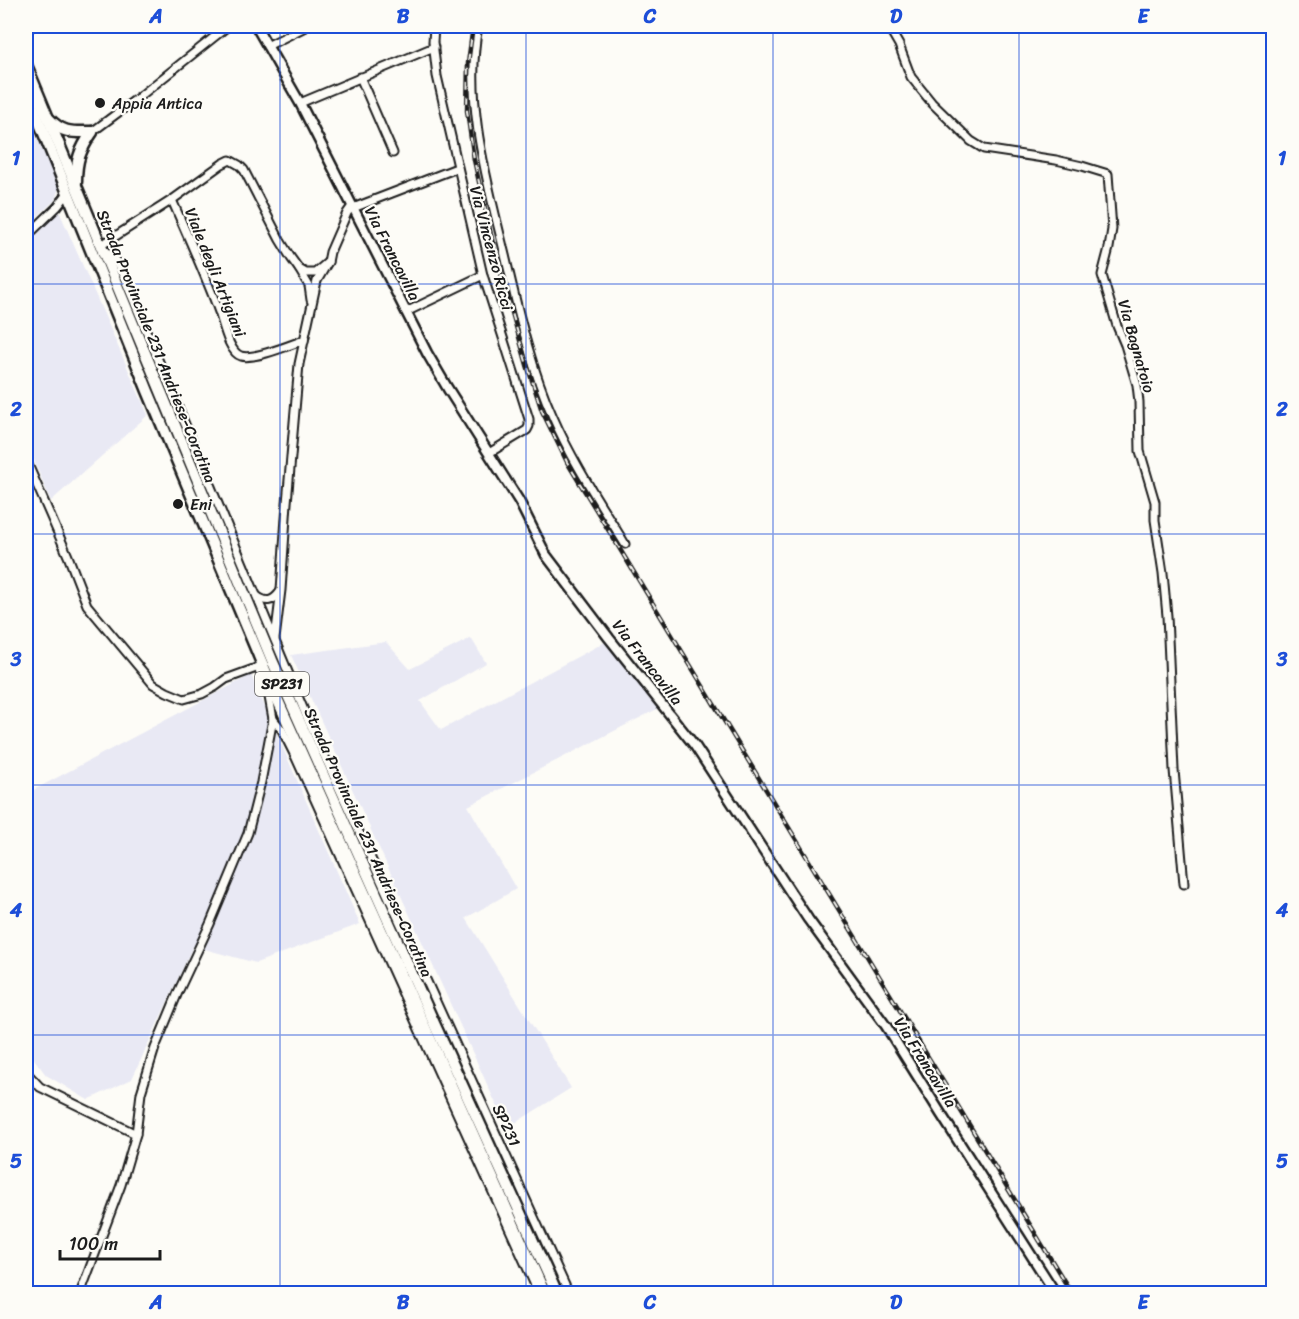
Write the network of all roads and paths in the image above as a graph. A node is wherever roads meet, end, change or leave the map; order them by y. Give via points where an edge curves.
1 (30, 26) edge
2 (228, 26) edge
3 (256, 26) edge
4 (307, 26) edge
5 (434, 26) edge
6 (478, 26) edge
7 (888, 26) edge
8 (26, 29) edge
9 (267, 46) junction
10 (434, 47) junction
11 (26, 65) edge
12 (360, 78) junction
13 (26, 89) edge
14 (300, 103) junction
15 (47, 118) junction
16 (92, 132) junction
17 (393, 153) dead end
18 (458, 168) junction
19 (72, 190) junction
20 (172, 200) junction
21 (353, 207) junction
22 (26, 237) edge
23 (100, 246) junction
24 (328, 262) junction
25 (299, 269) junction
26 (483, 275) junction
27 (311, 305) junction
28 (406, 312) junction
29 (304, 340) junction
30 (489, 453) junction
31 (26, 460) edge
32 (626, 544) dead end
33 (281, 590) junction
34 (255, 595) junction
35 (243, 621) junction
36 (275, 639) junction
37 (259, 667) junction
38 (273, 719) junction
39 (1184, 884) dead end
40 (26, 1072) edge
41 (136, 1134) junction
42 (80, 1293) edge
43 (539, 1293) edge
44 (544, 1293) edge
45 (558, 1293) edge
46 (569, 1293) edge
47 (1056, 1293) edge

1 - 8 main road
2 - 16 street
3 - 9 street, Via Francavilla
4 - 9 street
5 - 10 street, Via Vincenzo Ricci
6 - 32 street via 474,81 478,139 521,321 540,387 554,419
7 - 39 street, Via Bagnatoio via 911,77 971,141 984,149 1056,160 1108,174 1112,229 1102,275 1137,385 1140,451 1155,502 1167,616
9 - 14 street, Via Francavilla
10 - 12 street
10 - 18 street, Via Vincenzo Ricci
11 - 15 highway, Strada Provinciale 231 Andriese-Coratina / SP231
12 - 14 street
12 - 17 street
13 - 19 highway, Strada Provinciale 231 Andriese-Coratina / SP231
14 - 21 street, Via Francavilla
15 - 16 highway via 56,127
15 - 19 highway, Strada Provinciale 231 Andriese-Coratina / SP231
16 - 19 highway via 81,149
18 - 21 street
18 - 26 street, Via Vincenzo Ricci
19 - 22 street
19 - 23 highway, Strada Provinciale 231 Andriese-Coratina / SP231
19 - 35 highway, Strada Provinciale 231 Andriese-Coratina / SP231
20 - 23 street
20 - 25 street via 222,164 234,162 244,170
20 - 29 street, Viale degli Artigiani via 234,352 253,356
21 - 24 street
21 - 28 street, Via Francavilla
23 - 34 street, SP231 via 123,274
23 - 45 highway, Strada Provinciale 231 Andriese-Coratina / SP231 via 284,689
24 - 25 street via 315,273
24 - 27 street via 316,281
25 - 27 street via 309,286
26 - 28 street
26 - 30 street, Via Vincenzo Ricci via 529,419 526,430
27 - 29 street
28 - 30 street, Via Francavilla
29 - 33 street via 293,421
30 - 47 street, Via Francavilla via 546,555 695,746 808,919 886,1026
31 - 37 street via 87,605 153,684 184,699
33 - 34 street via 269,600
33 - 36 street
34 - 36 street, SP231
35 - 37 street
35 - 44 highway, Strada Provinciale 231 Andriese-Coratina / SP231
36 - 46 street, SP231 via 308,720
37 - 38 street
38 - 41 street via 248,833 155,1048 141,1093
38 - 43 street via 296,758
40 - 41 street via 40,1087
41 - 42 street

